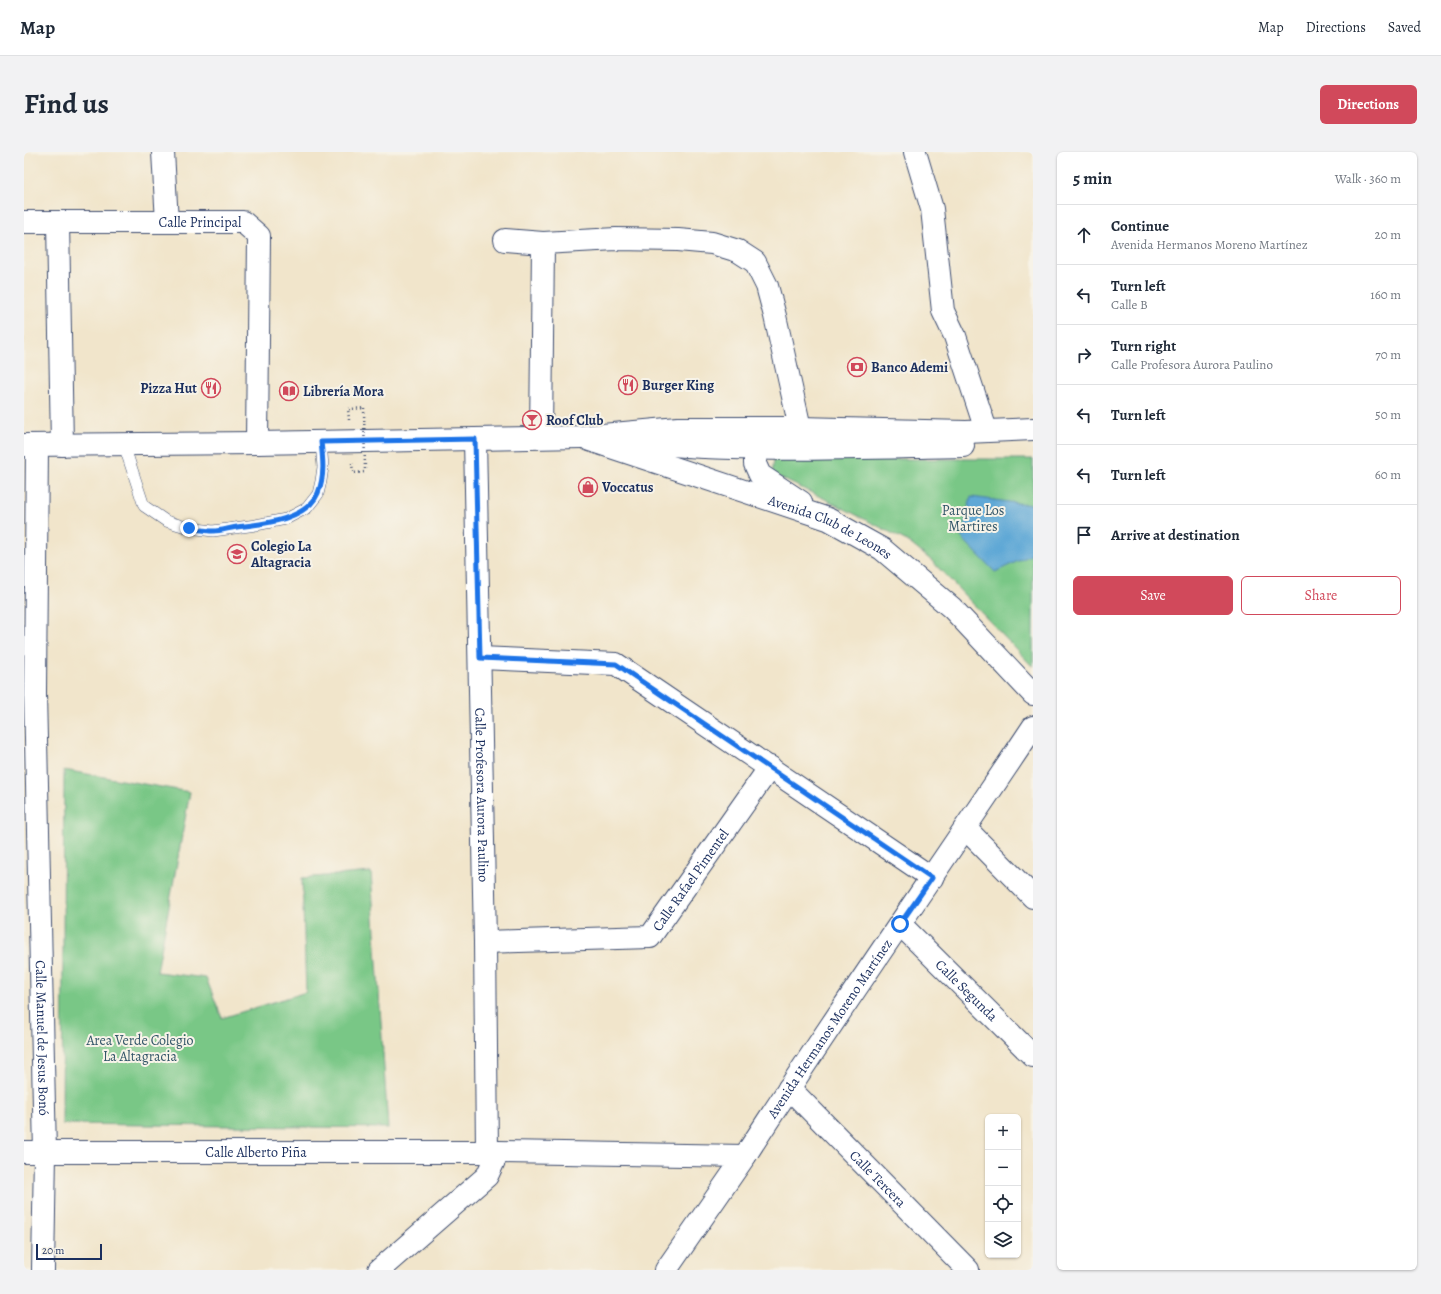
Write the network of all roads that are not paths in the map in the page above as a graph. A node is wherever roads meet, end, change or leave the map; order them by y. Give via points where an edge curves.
1 (163, 152) edge
2 (915, 152) edge
3 (24, 222) edge
4 (58, 222) junction
5 (167, 222) junction
6 (505, 240) dead end
7 (544, 242) junction
8 (800, 428) junction
9 (1033, 429) edge
10 (986, 430) junction
11 (542, 437) junction
12 (581, 437) junction
13 (475, 439) junction
14 (321, 442) junction
15 (257, 443) junction
16 (30, 445) edge
17 (62, 445) junction
18 (124, 445) junction
19 (1033, 445) edge
20 (754, 449) junction
21 (828, 519) junction
22 (480, 658) junction
23 (30, 694) edge
24 (1033, 694) edge
25 (1033, 727) edge
26 (770, 767) junction
27 (966, 829) junction
28 (932, 878) junction
29 (1033, 897) edge
30 (900, 924) junction
31 (485, 942) junction
32 (1033, 1056) edge
33 (789, 1088) junction
34 (24, 1152) edge
35 (493, 1152) junction
36 (45, 1153) junction
37 (745, 1156) junction
38 (42, 1270) edge
39 (379, 1270) edge
40 (666, 1270) edge
41 (968, 1270) edge

1 - 5 street
2 - 10 street via 932,209 943,311 955,336
3 - 4 street, Calle Principal
4 - 5 street, Calle Principal
4 - 17 street
5 - 15 street, Calle Principal via 242,222 259,236
6 - 7 street
7 - 8 street via 616,239 712,243 738,251 755,262 767,286
7 - 11 street
8 - 10 street via 966,432
8 - 12 street via 678,428
8 - 20 street via 767,440
9 - 10 street
11 - 12 street
11 - 13 street
12 - 20 street via 675,446
12 - 21 street, Avenida Club de Leones
13 - 14 street
13 - 22 street, Calle Profesora Aurora Paulino
14 - 15 street
14 - 18 lane via 324,467 318,494 307,508 286,519 213,531 189,528 166,521 144,506
15 - 18 street
16 - 17 street
16 - 23 street, Calle Manuel de Jesus Bonó
17 - 18 street
19 - 20 street
20 - 21 street via 755,464 760,475
21 - 24 street, Avenida Club de Leones via 882,549 952,608
22 - 26 street via 616,664
22 - 31 street, Calle Profesora Aurora Paulino
23 - 36 street, Calle Manuel de Jesus Bonó
25 - 27 street, Avenida Hermanos Moreno Martínez
26 - 28 street
26 - 31 street, Calle Rafael Pimentel via 650,937
27 - 28 street, Avenida Hermanos Moreno Martínez
27 - 29 street
28 - 30 street, Avenida Hermanos Moreno Martínez
30 - 32 street, Calle Segunda
30 - 33 street, Avenida Hermanos Moreno Martínez
31 - 35 street, Calle Profesora Aurora Paulino
33 - 37 street, Avenida Hermanos Moreno Martínez
33 - 41 street, Calle Tercera
34 - 36 street, Calle Alberto Piña
35 - 36 street, Calle Alberto Piña
35 - 37 street, Calle Alberto Piña
35 - 39 street, Calle Profesora Aurora Paulino via 487,1176
36 - 38 street, Calle Manuel de Jesus Bonó
37 - 40 street, Avenida Hermanos Moreno Martínez

